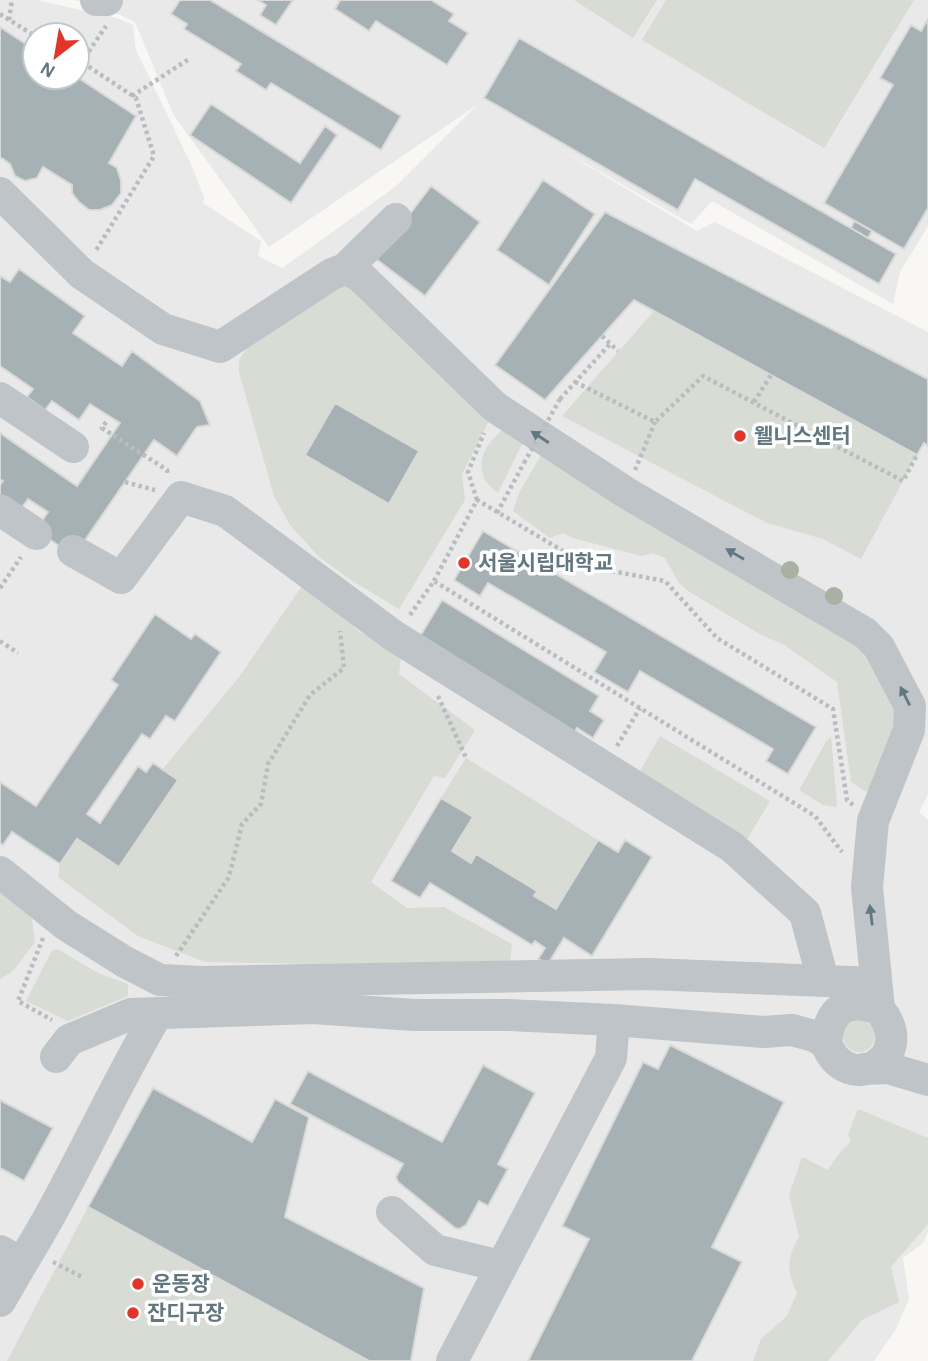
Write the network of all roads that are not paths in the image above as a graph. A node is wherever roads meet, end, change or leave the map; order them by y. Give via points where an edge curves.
1 (0, 193) edge
2 (396, 219) dead end
3 (345, 270) junction
4 (0, 398) edge
5 (73, 447) dead end
6 (0, 510) edge
7 (36, 534) road end
8 (73, 551) dead end
9 (0, 872) edge
10 (823, 979) junction
11 (855, 1011) junction
12 (157, 1014) junction
13 (614, 1020) junction
14 (685, 1024) junction
15 (892, 1040) junction
16 (56, 1057) dead end
17 (864, 1069) junction
18 (928, 1080) edge
19 (392, 1212) dead end
20 (17, 1255) edge
21 (501, 1268) junction
22 (0, 1301) edge
23 (452, 1361) edge

1 - 3 street via 82,274 163,329 220,346
2 - 3 street
11 -> 3 street via 873,821 909,730 910,706 879,647 839,616 625,492 495,407 463,359 359,275
4 - 5 street
6 - 7 street
8 - 10 street via 121,578 181,497 225,511 406,644 732,847 805,913
9 - 10 street via 97,946 160,980 508,989 648,974
10 - 11 street
11 - 14 street via 812,1024 733,1017
11 - 14 street via 814,1036 792,1030 763,1032
11 - 15 street via 890,1024
11 - 17 street via 830,1054 847,1068
12 - 13 street via 313,1008
12 - 16 street via 131,1014 92,1029 69,1040
12 - 20 street
13 - 14 street
13 - 21 street via 611,1058
15 - 17 street via 879,1064
15 - 18 street via 909,1067
17 - 18 street via 888,1068
19 - 21 street via 435,1250
20 - 22 street
21 - 23 street

